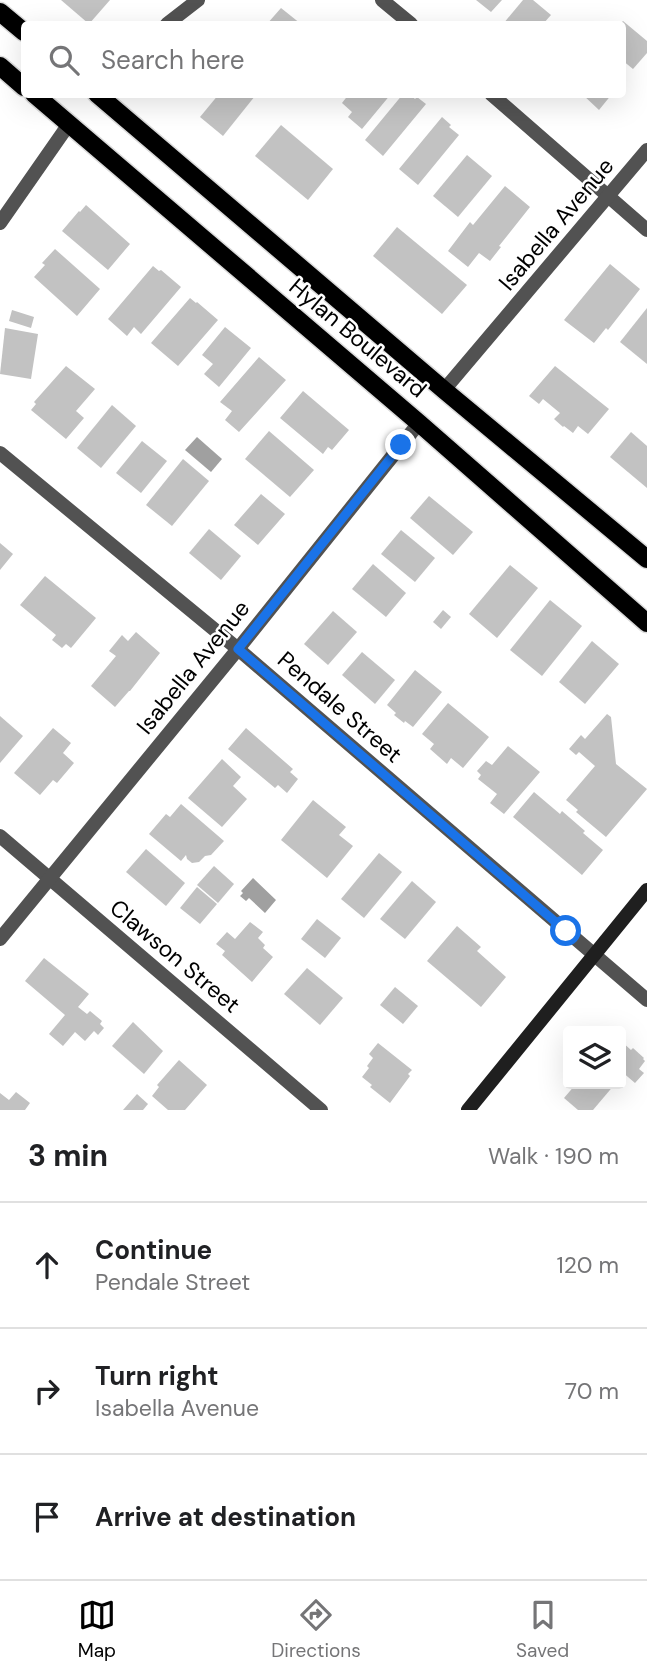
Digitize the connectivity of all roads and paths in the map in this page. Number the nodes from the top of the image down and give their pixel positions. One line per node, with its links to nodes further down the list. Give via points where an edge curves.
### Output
1 (198, 0): 4 (street)
2 (382, 0): 5 (street)
3 (0, 12): 6 (main road)
4 (171, 21)
5 (407, 21)
6 (21, 30)
7 (0, 66): 8 (main road)
8 (21, 84)
9 (39, 98): 12 (main road, Hylan Boulevard)
10 (102, 98): 17 (main road, Hylan Boulevard)
11 (496, 98): 14 (street)
12 (69, 124): 15 (street); 18 (main road, Hylan Boulevard)
13 (647, 150): 14 (street, Isabella Avenue)
14 (609, 197): 16 (street); 17 (street, Isabella Avenue)
15 (0, 223)
16 (647, 230)
17 (444, 390): 20 (main road, Hylan Boulevard)
18 (419, 423): 21 (main road, Hylan Boulevard); 22 (street, Isabella Avenue)
19 (0, 453): 22 (street, Pendale Street)
20 (647, 559)
21 (647, 623)
22 (238, 649): 24 (street, Isabella Avenue); 27 (street, Pendale Street)
23 (0, 836): 24 (street, Clawson Street)
24 (49, 878): 26 (street, Isabella Avenue); 29 (street, Clawson Street)
25 (647, 890): 27 (street)
26 (0, 939)
27 (595, 956): 28 (street, Pendale Street); 30 (street)
28 (647, 1000)
29 (321, 1110)
30 (468, 1110)

